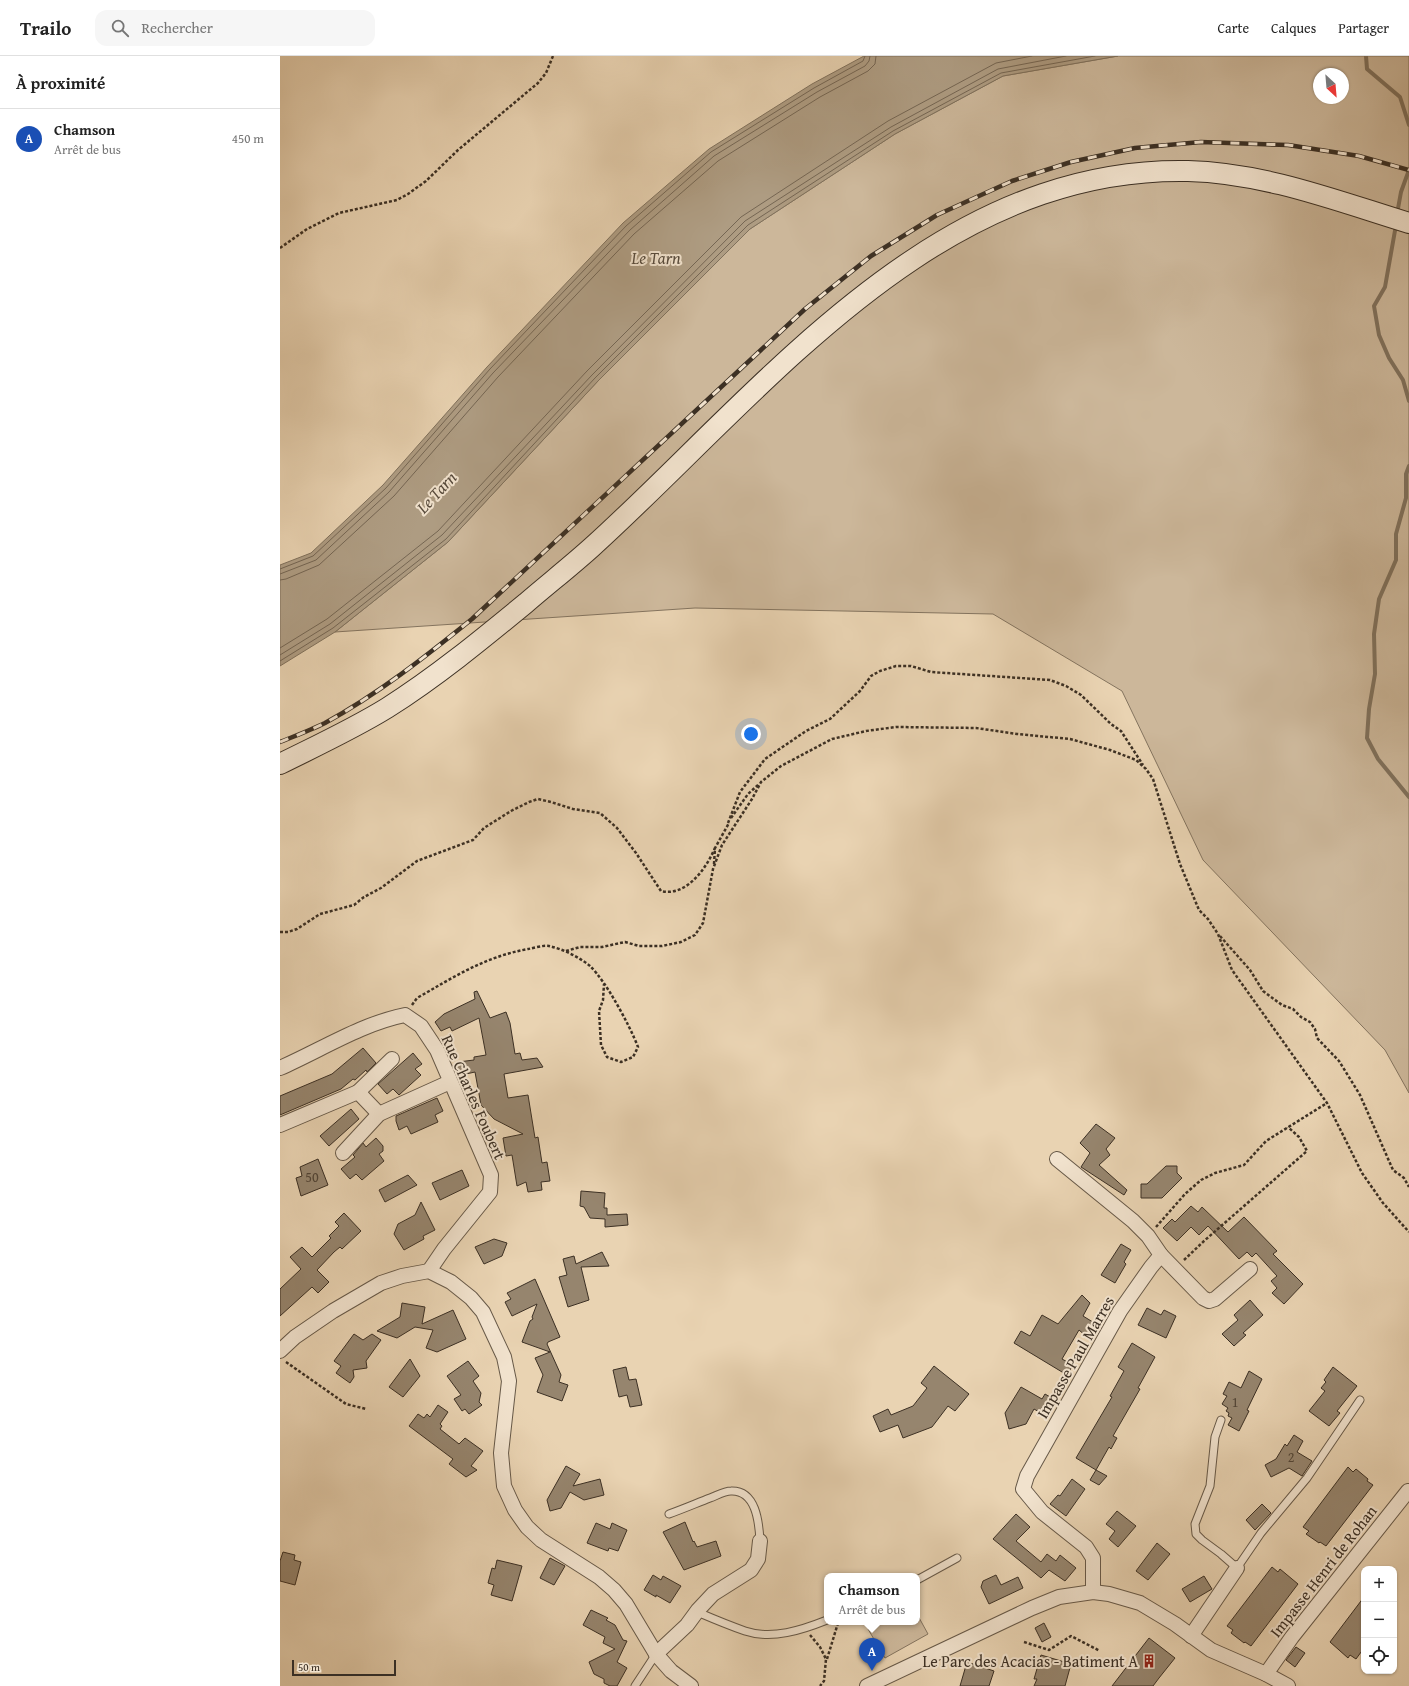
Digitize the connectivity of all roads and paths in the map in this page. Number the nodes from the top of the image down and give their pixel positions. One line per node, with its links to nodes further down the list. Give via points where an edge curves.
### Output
1 (553, 56): 3 (path, via 546,73 538,83 458,150 426,181 397,200 339,213 307,229)
2 (1409, 223): 4 (main road, via 1309,190 1251,178 1188,171 1140,173 1100,179 1050,192 961,230 914,257 809,340 592,547 448,666 386,708)
3 (280, 248)
4 (280, 764)
5 (1146, 769): 6 (path, via 1136,760 1070,739 976,728 896,727 832,739 781,766); 7 (path, via 1121,731 1081,695 1066,686 1050,680 931,672 911,666 896,666 880,670 830,719 806,731 764,759 740,792); 11 (path, via 1153,779 1180,864 1199,910)
6 (761, 782): 7 (path, via 748,794); 9 (path, via 722,845)
7 (728, 823): 8 (path)
8 (715, 848): 9 (path); 10 (path, via 709,862 693,880 679,891 661,891 617,828 600,813 538,799 511,811 484,828 473,840 417,860 354,905 320,914 297,929)
9 (713, 869): 12 (path, via 703,923 695,935 681,942 662,946 639,946 625,942)
10 (280, 932)
11 (1218, 934): 19 (path, via 1232,970); 25 (path, via 1250,970 1263,991 1310,1022 1317,1038 1339,1061 1360,1095 1393,1170 1404,1178)
12 (566, 951): 13 (path, via 590,966); 14 (path, via 547,946 485,960 417,998)
13 (604, 984): 13 (path, via 599,1011 601,1045 607,1057 621,1062 633,1057 638,1047)
14 (405, 1015): 16 (street, via 390,1018 361,1030); 17 (street, Rue Charles Foubert, via 421,1026 437,1050)
15 (392, 1059): 18 (street)
16 (280, 1068)
17 (450, 1082): 20 (street); 33 (street, Rue Charles Foubert, via 491,1176 490,1192)
18 (358, 1092): 20 (street); 21 (street)
19 (1327, 1103): 22 (path); 26 (path, via 1362,1173 1383,1203)
20 (379, 1114): 23 (street)
21 (280, 1126)
22 (1288, 1127): 29 (path, via 1266,1141 1244,1165 1200,1180); 31 (path, via 1299,1137 1307,1151)
23 (343, 1153)
24 (1057, 1159): 29 (street)
25 (1409, 1187)
26 (1404, 1225): 27 (path); 28 (path)
27 (1409, 1227)
28 (1409, 1232)
29 (1148, 1236): 30 (street)
30 (1161, 1255): 31 (street); 45 (street, Impasse Paul Marres, via 1120,1311 1027,1476 1023,1489 1042,1512 1086,1547 1093,1558)
31 (1174, 1270): 32 (street, via 1209,1301 1215,1299)
32 (1250, 1270)
33 (429, 1271): 34 (street, via 381,1283 333,1311 295,1337); 53 (street, via 451,1282 471,1298 483,1312 504,1357 509,1381 501,1453 503,1479 516,1510 527,1527 541,1540 599,1577 614,1590 626,1604)
34 (280, 1351)
35 (280, 1358): 37 (path, via 346,1404)
36 (1360, 1400): 43 (lane, via 1307,1478 1261,1533)
37 (366, 1409)
38 (1221, 1420): 43 (lane, via 1215,1437 1210,1486 1195,1524 1196,1534)
39 (1408, 1491): 55 (street, Impasse Henri de Rohan, via 1292,1637)
40 (670, 1514): 41 (lane, via 729,1491 740,1492 755,1508)
41 (760, 1541): 46 (street, via 758,1559 751,1570 713,1594)
42 (957, 1558): 44 (lane)
43 (1237, 1568): 50 (street)
44 (920, 1578)
45 (1093, 1592): 50 (street, via 1140,1603); 60 (street, via 1059,1597 1032,1608)
46 (698, 1610): 49 (lane, via 702,1614 747,1632 771,1634); 53 (street, via 687,1626)
47 (824, 1621): 49 (lane)
48 (837, 1625): 54 (path)
49 (804, 1629): 54 (path, via 820,1647)
50 (1191, 1636): 55 (street, via 1211,1650)
51 (1024, 1642): 52 (path, via 1049,1650 1071,1636)
52 (1100, 1651)
53 (656, 1654): 57 (lane); 58 (street, via 671,1671)
54 (826, 1659): 59 (path, via 824,1681)
55 (1266, 1674): 56 (street)
56 (1281, 1684)
57 (635, 1686)
58 (691, 1686)
59 (820, 1686)
60 (867, 1686)

